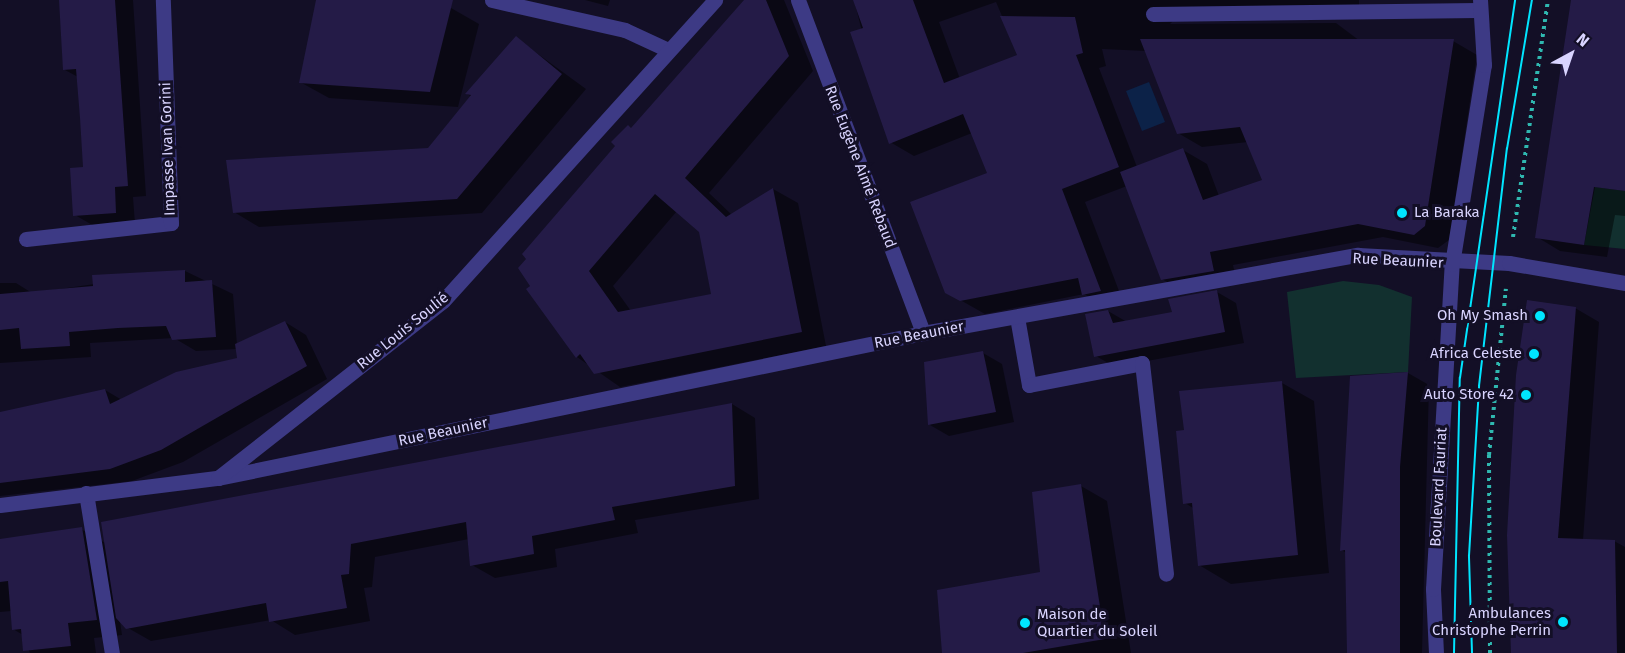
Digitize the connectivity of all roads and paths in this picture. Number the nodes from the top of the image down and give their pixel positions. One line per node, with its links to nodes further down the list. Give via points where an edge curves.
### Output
1 (163, 0): 9 (street, Impasse Ivan Gorini, via 171,223)
2 (492, 0): 8 (street, via 625,30)
3 (716, 0): 8 (street, Rue Louis Soulié)
4 (798, 0): 14 (street, Rue Eugène Aimé Rebaud)
5 (1548, 0): 10 (path)
6 (1479, 5): 7 (street); 11 (street, Boulevard Fauriat, via 1484,65)
7 (1153, 14)
8 (668, 50): 15 (street, Rue Louis Soulié, via 443,301)
9 (26, 239)
10 (1509, 263): 11 (street, Rue Beaunier); 12 (street, Rue Beaunier); 21 (path, via 1489,455)
11 (1452, 264): 13 (street, Rue Beaunier, via 1358,255); 20 (street, Boulevard Fauriat, via 1433,589)
12 (1625, 284)
13 (1017, 317): 14 (street, Rue Beaunier); 18 (street, via 1029,385 1142,363)
14 (923, 333): 15 (street, Rue Beaunier)
15 (218, 478): 16 (street)
16 (86, 494): 17 (street); 19 (street)
17 (0, 505)
18 (1166, 574)
19 (112, 653)
20 (1436, 653)
21 (1490, 653)

